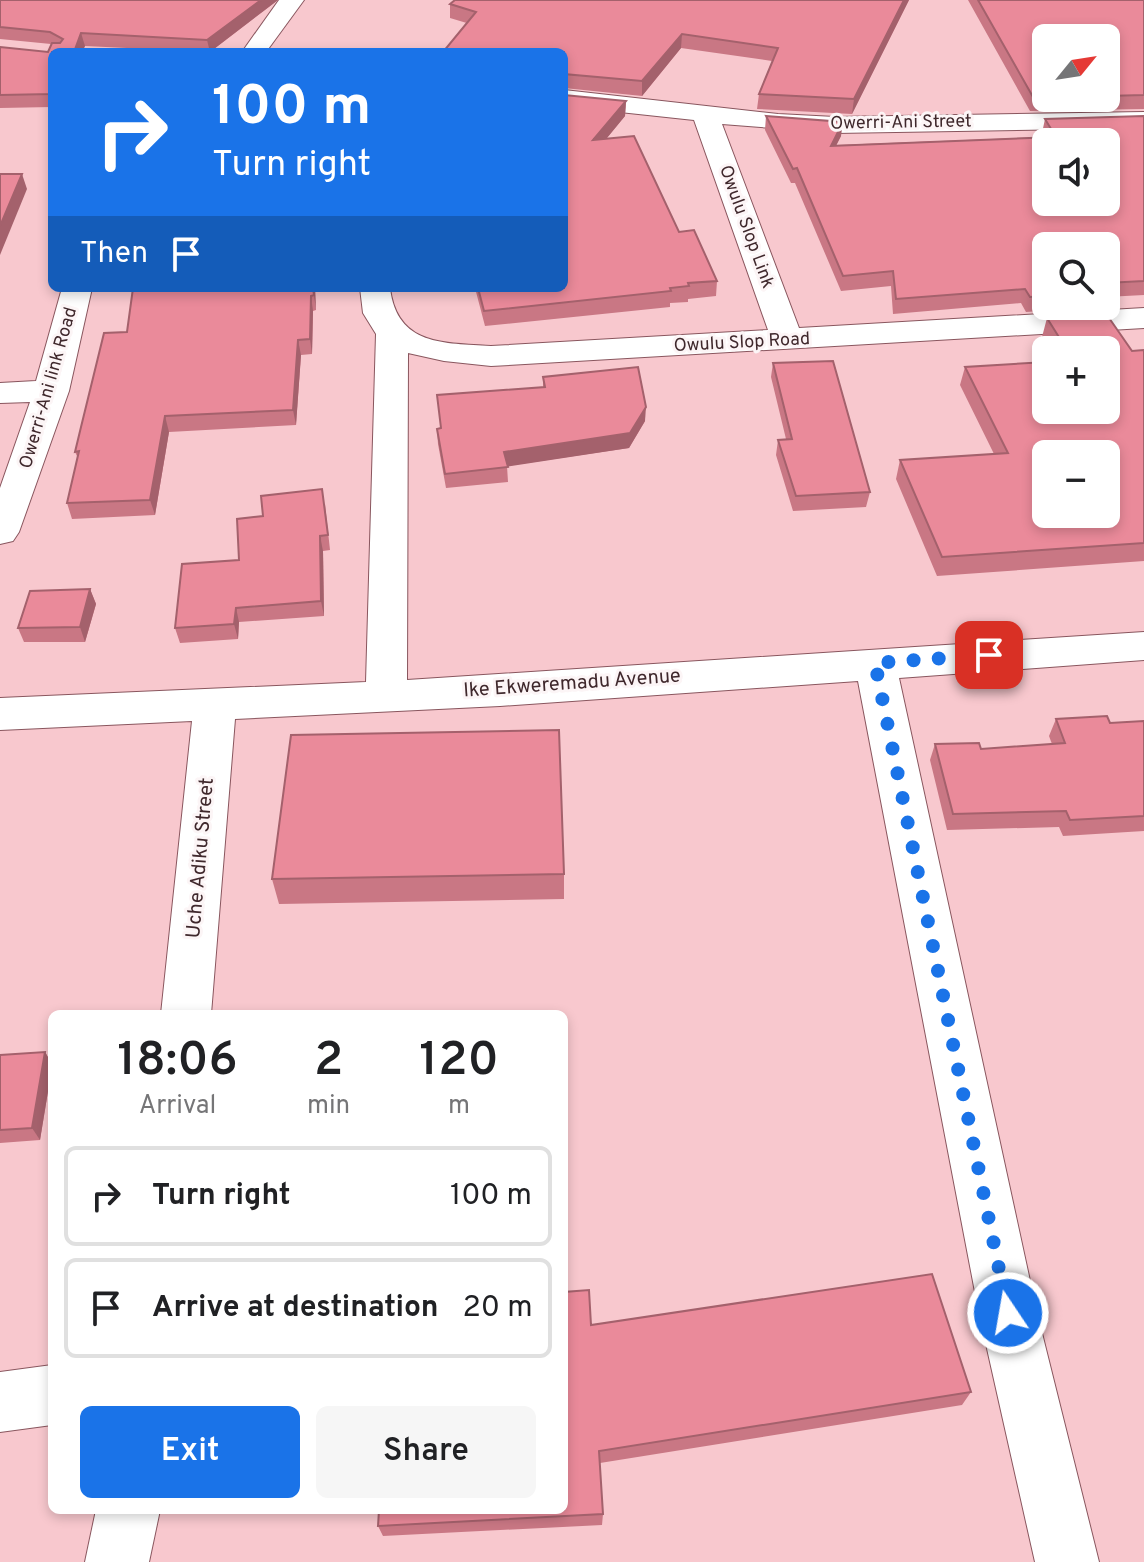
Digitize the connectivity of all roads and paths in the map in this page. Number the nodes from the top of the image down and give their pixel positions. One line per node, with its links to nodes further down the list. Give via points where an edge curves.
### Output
1 (292, 0): 2 (street)
2 (257, 48)
3 (568, 98): 4 (street, Owerri-Ani Street)
4 (705, 114): 5 (street, Owerri-Ani Street, via 835,125); 10 (street, Owulu Slop Link)
5 (1144, 120)
6 (76, 292): 11 (street, Owerri-Ani link Road)
7 (376, 292): 9 (street, via 379,314)
8 (1144, 318): 10 (street, Owulu Slop Road)
9 (392, 333): 10 (street, Owulu Slop Road, via 419,346 491,356); 16 (street)
10 (788, 341)
11 (52, 391): 12 (street); 13 (street, Owerri-Ani link Road)
12 (0, 393)
13 (0, 532)
14 (1144, 646): 15 (street, Ike Ekweremadu Avenue)
15 (875, 663): 16 (street, Ike Ekweremadu Avenue); 24 (street, via 1008,1313)
16 (386, 695): 17 (street, Ike Ekweremadu Avenue)
17 (215, 702): 18 (street, Ike Ekweremadu Avenue); 19 (street, Uche Adiku Street)
18 (0, 714)
19 (186, 1010)
20 (48, 1396): 21 (street)
21 (0, 1402)
22 (127, 1514): 23 (street)
23 (117, 1562)
24 (1067, 1562)

